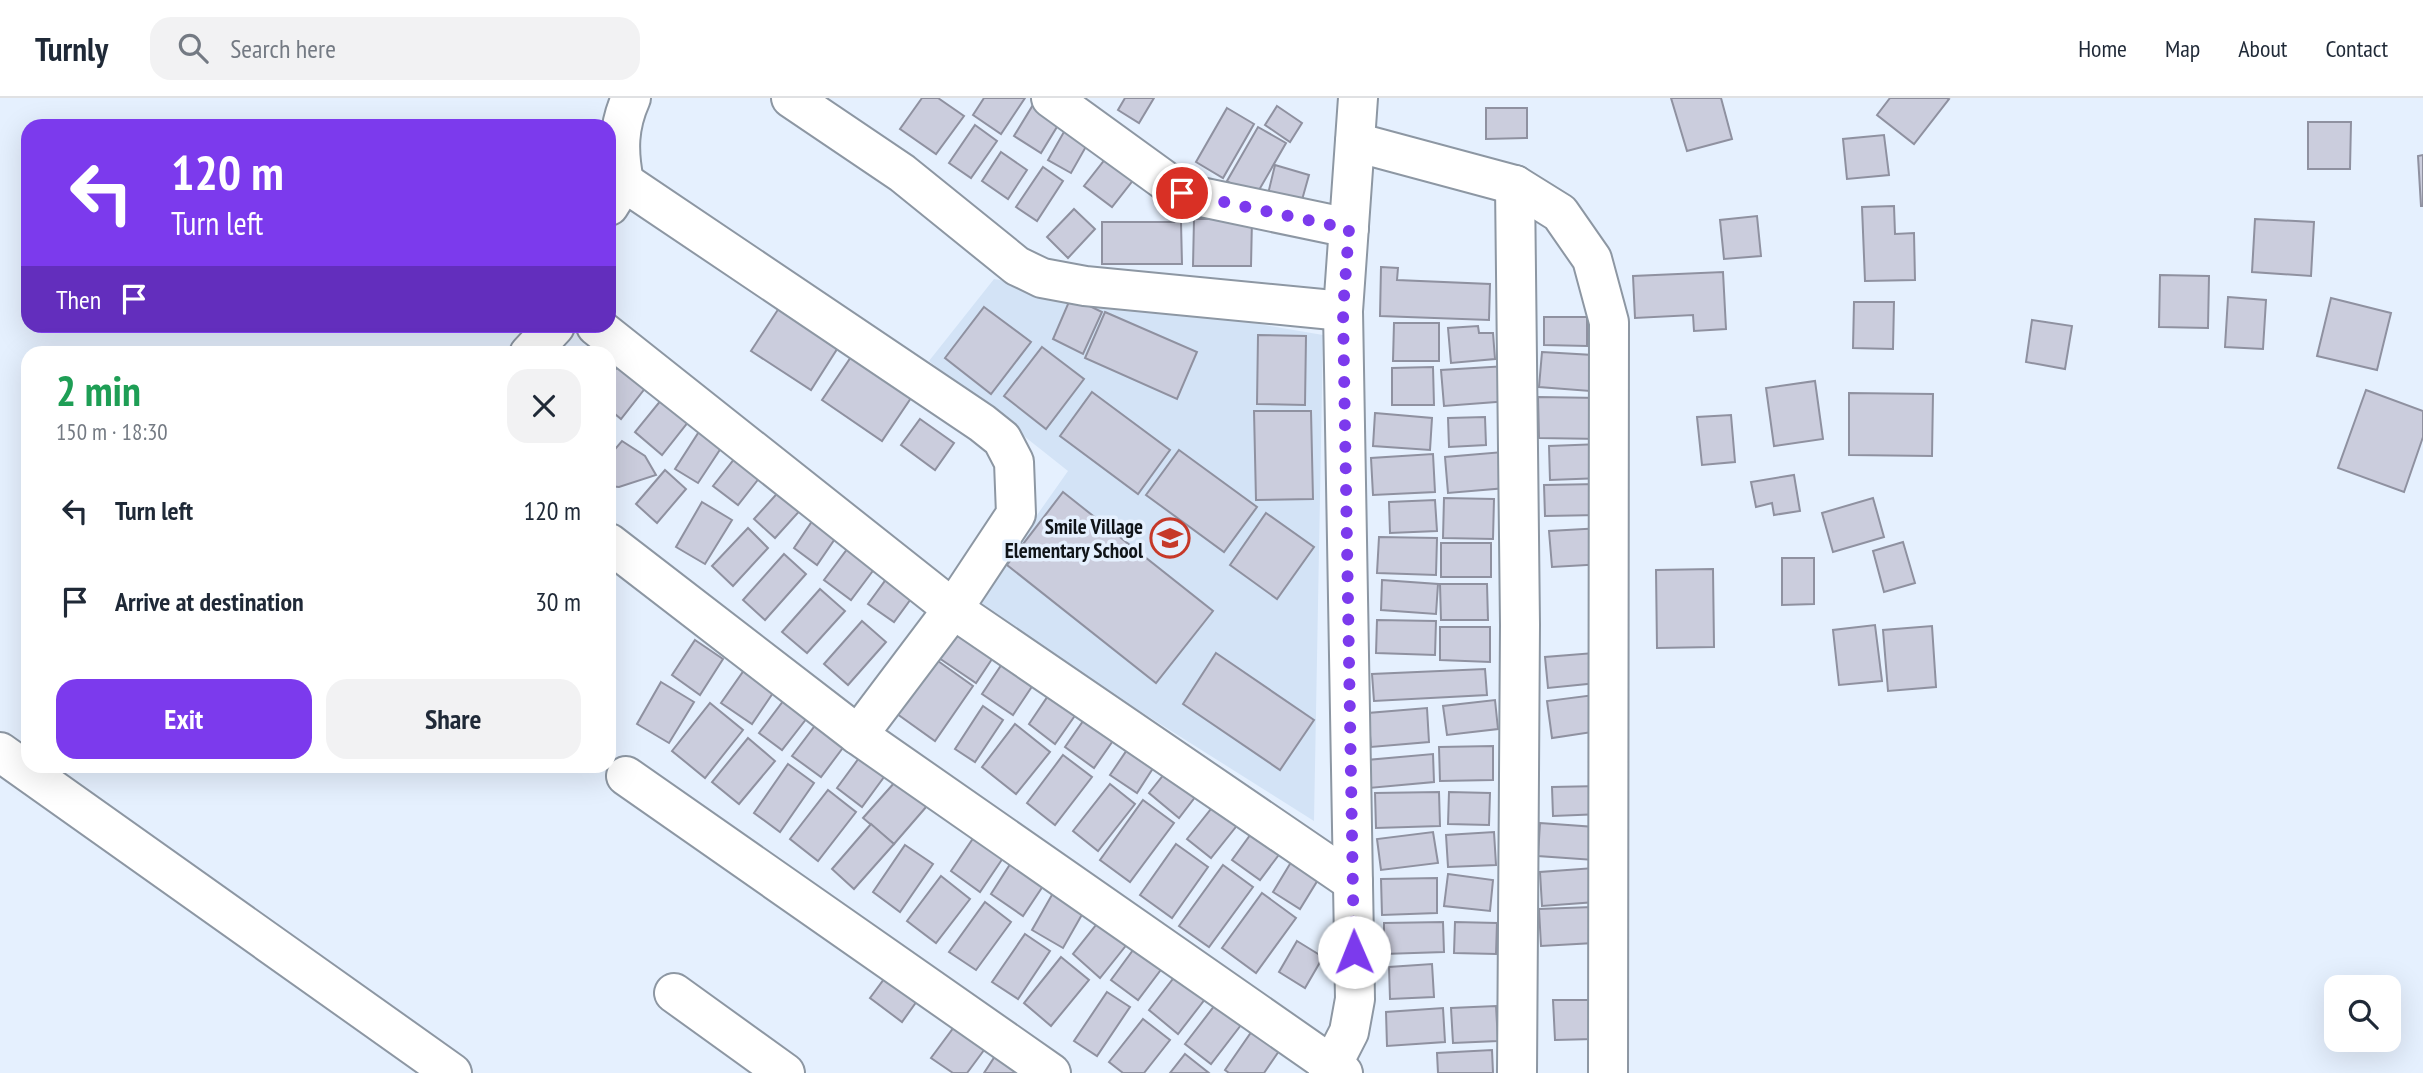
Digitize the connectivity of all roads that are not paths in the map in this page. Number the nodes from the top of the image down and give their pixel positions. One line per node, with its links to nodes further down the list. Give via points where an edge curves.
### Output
1 (631, 98): 7 (street, via 623,116)
2 (791, 98): 9 (street, via 902,173 1017,266 1042,278)
3 (1051, 98): 8 (street, via 1182,193)
4 (1358, 98): 5 (street)
5 (1355, 142): 6 (street); 8 (street)
6 (1516, 185): 26 (street, via 1520,625); 27 (street, via 1560,213 1592,260 1609,322)
7 (617, 194): 14 (street, via 1002,439 1014,462 1016,514)
8 (1349, 229): 9 (street)
9 (1343, 311): 20 (street)
10 (548, 333): 12 (street)
11 (605, 333): 14 (street)
12 (536, 346)
13 (616, 548): 15 (street)
14 (953, 609): 15 (street); 20 (street)
15 (858, 735): 22 (street)
16 (0, 752): 17 (street)
17 (21, 767)
18 (30, 773): 23 (street)
19 (626, 776): 25 (street)
20 (1353, 883): 22 (street, via 1355,999)
21 (674, 993): 24 (street)
22 (1335, 1071)
23 (452, 1073)
24 (785, 1073)
25 (1051, 1073)
26 (1517, 1073)
27 (1608, 1073)

